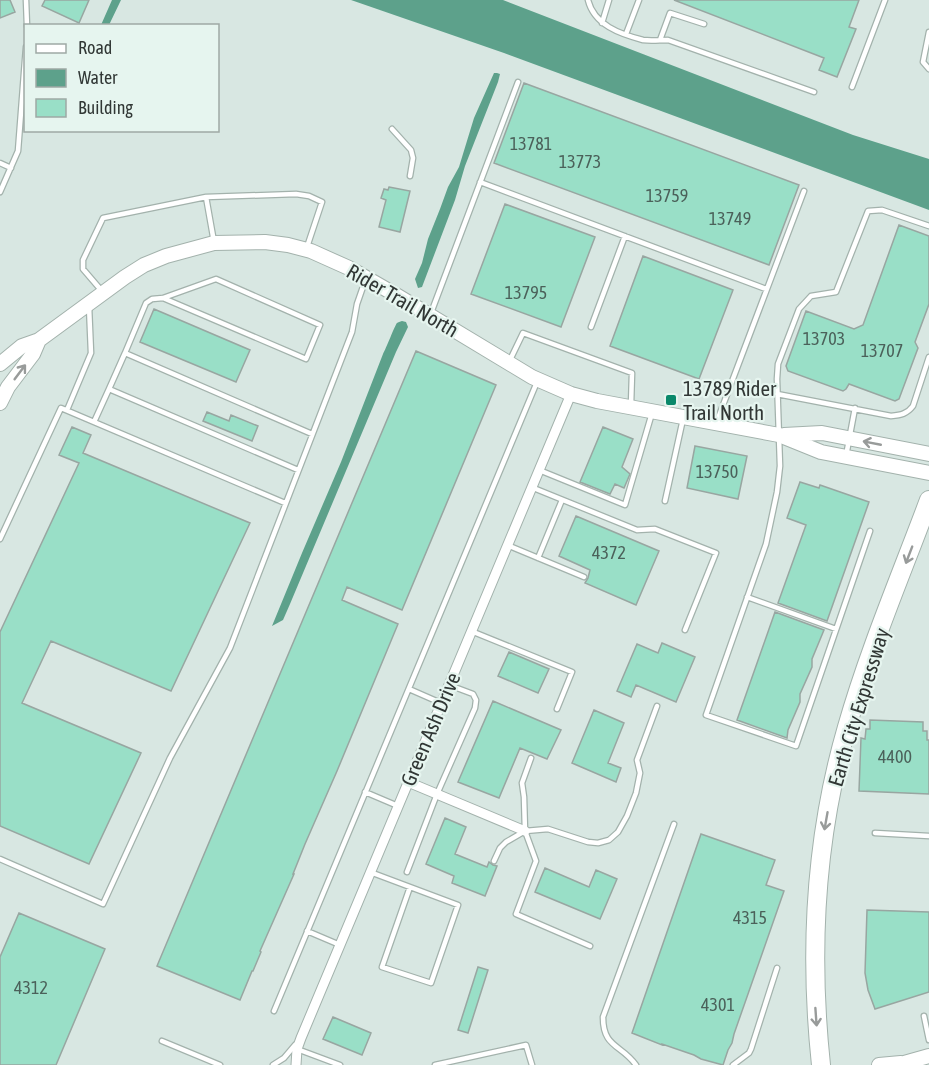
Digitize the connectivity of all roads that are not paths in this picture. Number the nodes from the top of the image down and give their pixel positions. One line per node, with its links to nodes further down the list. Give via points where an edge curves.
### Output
1 (26, 0): 7 (lane)
2 (588, 0): 6 (lane)
3 (609, 0): 6 (lane)
4 (639, 0): 10 (lane)
5 (885, 0): 15 (lane)
6 (602, 23): 10 (lane)
7 (27, 24)
8 (704, 24): 11 (lane, via 670,13)
9 (929, 32): 12 (lane, via 923,62)
10 (626, 34): 11 (lane)
11 (660, 40): 16 (lane)
12 (929, 69)
13 (24, 73): 19 (lane, via 18,151)
14 (518, 82): 21 (lane)
15 (852, 87)
16 (813, 92)
17 (392, 129): 20 (lane, via 411,150)
18 (0, 163): 19 (lane)
19 (11, 168): 23 (lane)
20 (410, 176)
21 (480, 182): 26 (lane); 34 (lane)
22 (804, 191): 30 (lane)
23 (0, 192)
24 (206, 197): 27 (lane); 28 (lane, via 296,194 322,202); 31 (lane, via 103,218 82,269)
25 (929, 226): 44 (lane, via 882,210 868,211 836,292 811,296 799,309 778,364)
26 (625, 236): 30 (lane); 35 (lane)
27 (214, 243): 28 (street, Rider Trail North, via 265,242); 31 (street, Rider Trail North, via 144,265)
28 (306, 250): 29 (street, Rider Trail North)
29 (366, 278): 34 (street, Rider Trail North); 53 (lane, via 352,332)
30 (766, 289): 52 (lane)
31 (103, 292): 33 (street, Rider Trail North)
32 (163, 298): 32 (lane, via 306,359 320,325 216,279); 37 (lane, via 146,303)
33 (89, 303): 36 (street, Rider Trail North); 48 (lane, via 91,353)
34 (430, 315): 39 (street, Rider Trail North)
35 (591, 327)
36 (39, 340): 40 (street, Rider Trail North, via 22,346); 45 (street, Rider Trail North, one-way to 36)
37 (125, 353): 42 (lane); 53 (lane)
38 (929, 357): 47 (lane, via 908,412 891,416)
39 (509, 363): 41 (street, Rider Trail North); 46 (lane, via 523,333 632,373)
40 (0, 364)
41 (538, 379): 43 (street, Rider Trail North); 76 (lane)
42 (109, 389): 51 (lane); 58 (lane)
43 (571, 394): 46 (street, Rider Trail North); 59 (street, Green Ash Drive)
44 (777, 394): 47 (lane); 54 (lane)
45 (0, 403)
46 (631, 407): 49 (street, Rider Trail North)
47 (855, 408): 55 (lane)
48 (67, 410): 51 (lane); 67 (lane, via 61,408)
49 (652, 411): 50 (street, Rider Trail North); 59 (lane, via 625,505)
50 (684, 417): 52 (street, Rider Trail North); 64 (lane)
51 (94, 422): 65 (lane)
52 (716, 423): 54 (street, Rider Trail North)
53 (312, 434): 58 (lane)
54 (779, 435): 55 (street, Rider Trail North, via 822,433); 57 (street, Rider Trail North); 71 (lane, via 780,466 774,509)
55 (849, 439): 56 (street, Rider Trail North, one-way to 55); 57 (lane)
56 (929, 454)
57 (845, 458): 60 (street, Rider Trail North)
58 (298, 470): 65 (lane)
59 (539, 470): 61 (street, Green Ash Drive)
60 (929, 473)
61 (531, 487): 62 (lane); 68 (street, Green Ash Drive)
62 (562, 500): 69 (lane); 73 (lane, via 637,530 655,529 716,553)
63 (929, 500): 114 (highway, Earth City Expressway, one-way to 114, via 857,694 830,796 819,866 815,937)
64 (665, 501)
65 (285, 503): 89 (lane, via 230,648 170,758 103,904)
66 (870, 531): 72 (lane)
67 (0, 539)
68 (507, 545): 69 (lane); 74 (street, Green Ash Drive)
69 (538, 558): 70 (lane)
70 (584, 577)
71 (747, 597): 72 (lane); 72 (lane, via 706,715 796,746)
72 (836, 628)
73 (685, 630)
74 (471, 631): 75 (street, Green Ash Drive); 79 (lane, via 572,672)
75 (449, 685): 77 (street, Green Ash Drive); 83 (lane, via 473,694 476,700)
76 (409, 689): 77 (lane); 82 (lane)
77 (441, 703): 81 (street, Green Ash Drive)
78 (657, 706): 86 (lane, via 637,760 640,773 636,793 618,832 598,843 548,829)
79 (557, 709)
80 (531, 758): 86 (lane, via 522,783)
81 (408, 782): 83 (street); 84 (street, Green Ash Drive)
82 (365, 792): 84 (lane); 94 (lane)
83 (437, 794): 86 (street); 92 (lane)
84 (398, 806): 91 (street, Green Ash Drive)
85 (674, 824): 112 (lane, via 603,1017 608,1039)
86 (525, 831): 90 (lane, via 506,842); 96 (lane, via 536,861 516,914)
87 (875, 833): 88 (lane)
88 (929, 836)
89 (0, 859)
90 (494, 861)
91 (370, 872): 93 (lane); 95 (street, Green Ash Drive)
92 (407, 872)
93 (410, 887): 93 (lane, via 458,904 431,983 382,967)
94 (307, 931): 95 (lane); 98 (lane)
95 (340, 945): 100 (street, Green Ash Drive)
96 (590, 946)
97 (777, 968): 113 (lane, via 751,1049)
98 (274, 1011)
99 (924, 1016): 101 (lane)
100 (301, 1038): 103 (street, Green Ash Drive); 107 (lane)
101 (929, 1040)
102 (162, 1041): 106 (lane)
103 (297, 1049): 108 (street, Green Ash Drive); 109 (lane)
104 (929, 1056): 105 (street)
105 (899, 1064): 115 (street)
106 (220, 1065)
107 (273, 1065)
108 (296, 1065)
109 (340, 1065)
110 (435, 1065): 111 (lane, via 526,1045)
111 (532, 1065)
112 (636, 1065)
113 (733, 1065)
114 (821, 1065)
115 (879, 1065)

